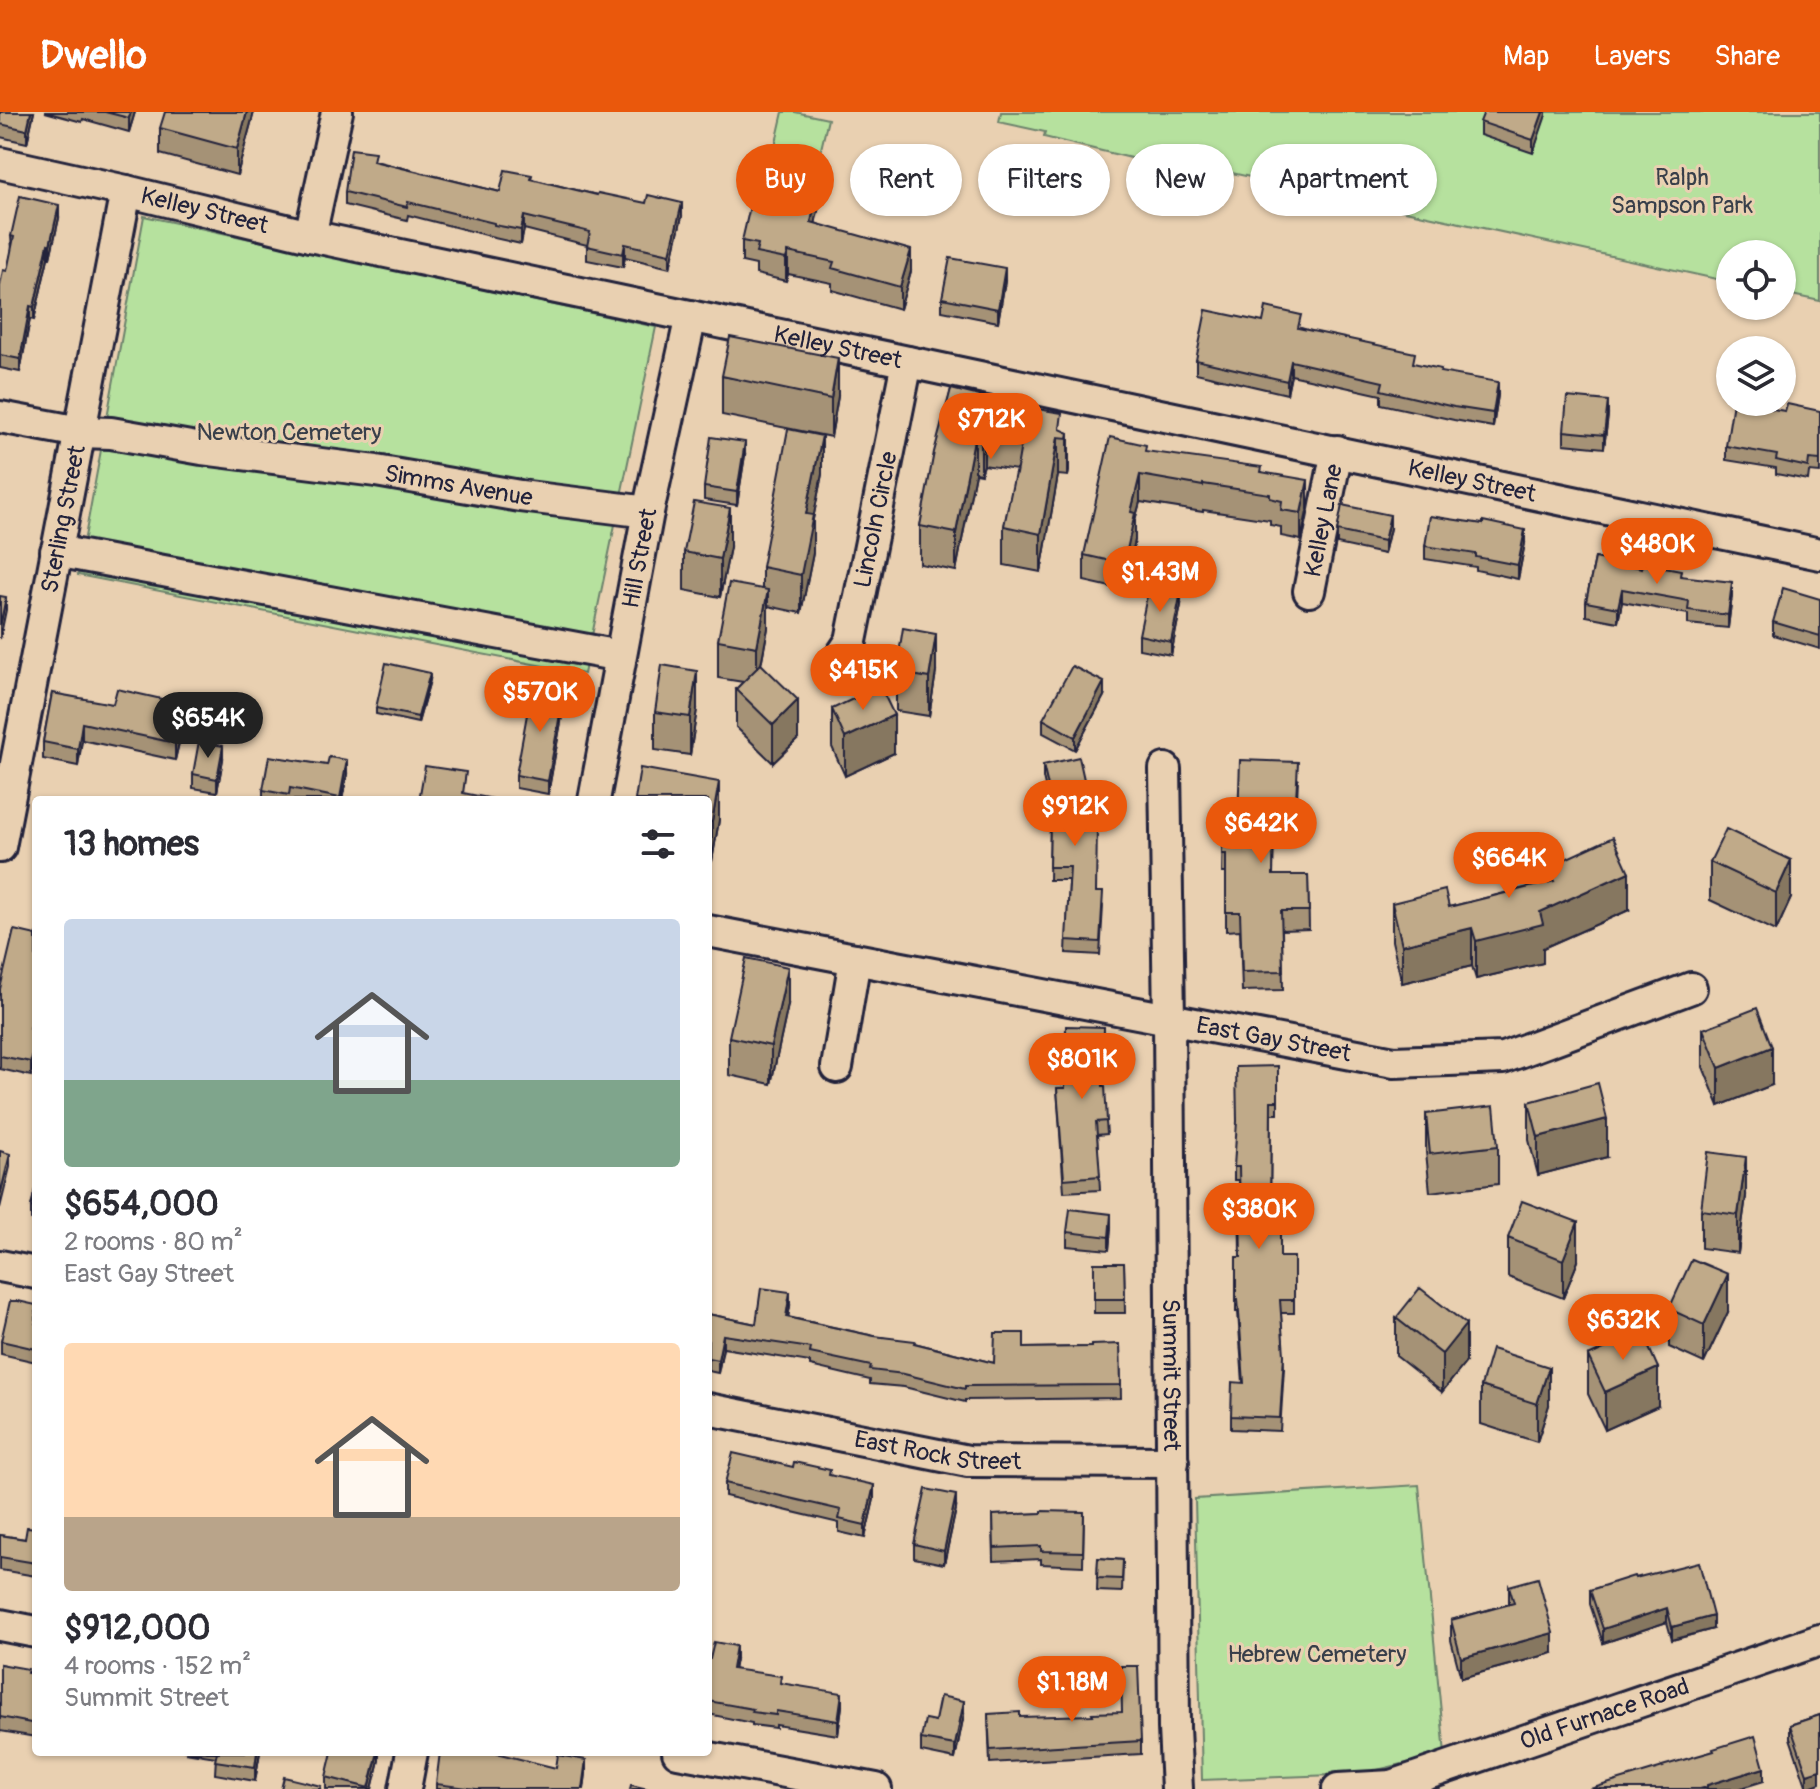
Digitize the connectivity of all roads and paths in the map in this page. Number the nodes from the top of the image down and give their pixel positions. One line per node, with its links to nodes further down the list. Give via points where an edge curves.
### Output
1 (337, 112): 4 (street)
2 (0, 163): 3 (street, Kelley Street)
3 (126, 191): 4 (street, Kelley Street); 8 (street, Sterling Street)
4 (310, 236): 5 (street, Kelley Street)
5 (691, 316): 6 (street, Kelley Street); 10 (street, Hill Street)
6 (907, 362): 9 (street, Kelley Street); 15 (street, Lincoln Circle, via 851,641)
7 (0, 417): 8 (street, Simms Avenue)
8 (80, 432): 10 (street, Simms Avenue); 11 (street, Sterling Street)
9 (1337, 451): 12 (street, Kelley Street); 13 (street, Kelley Lane)
10 (648, 512): 14 (street, Hill Street)
11 (56, 551): 14 (street); 18 (street, Sterling Street)
12 (1820, 554)
13 (1309, 591)
14 (620, 656): 17 (street, Hill Street)
15 (830, 673)
16 (1165, 769): 23 (street, Summit Street)
17 (595, 796)
18 (15, 799): 19 (street, Sterling Street)
19 (0, 847)
20 (712, 932): 21 (street, East Gay Street)
21 (855, 959): 23 (street, East Gay Street); 24 (street)
22 (1691, 988): 23 (street, East Gay Street, via 1503,1058 1394,1062)
23 (1169, 1019): 28 (street, Summit Street)
24 (837, 1067)
25 (0, 1266): 26 (street)
26 (32, 1272)
27 (712, 1410): 28 (street, East Rock Street, via 968,1461)
28 (1173, 1462): 37 (street, Summit Street)
29 (0, 1625): 30 (street)
30 (32, 1631)
31 (1820, 1640): 34 (street, Old Furnace Road)
32 (411, 1756): 35 (street)
33 (699, 1756): 36 (street)
34 (1391, 1787): 38 (street, Old Furnace Road)
35 (405, 1789)
36 (876, 1789)
37 (1177, 1789)
38 (1338, 1789)

